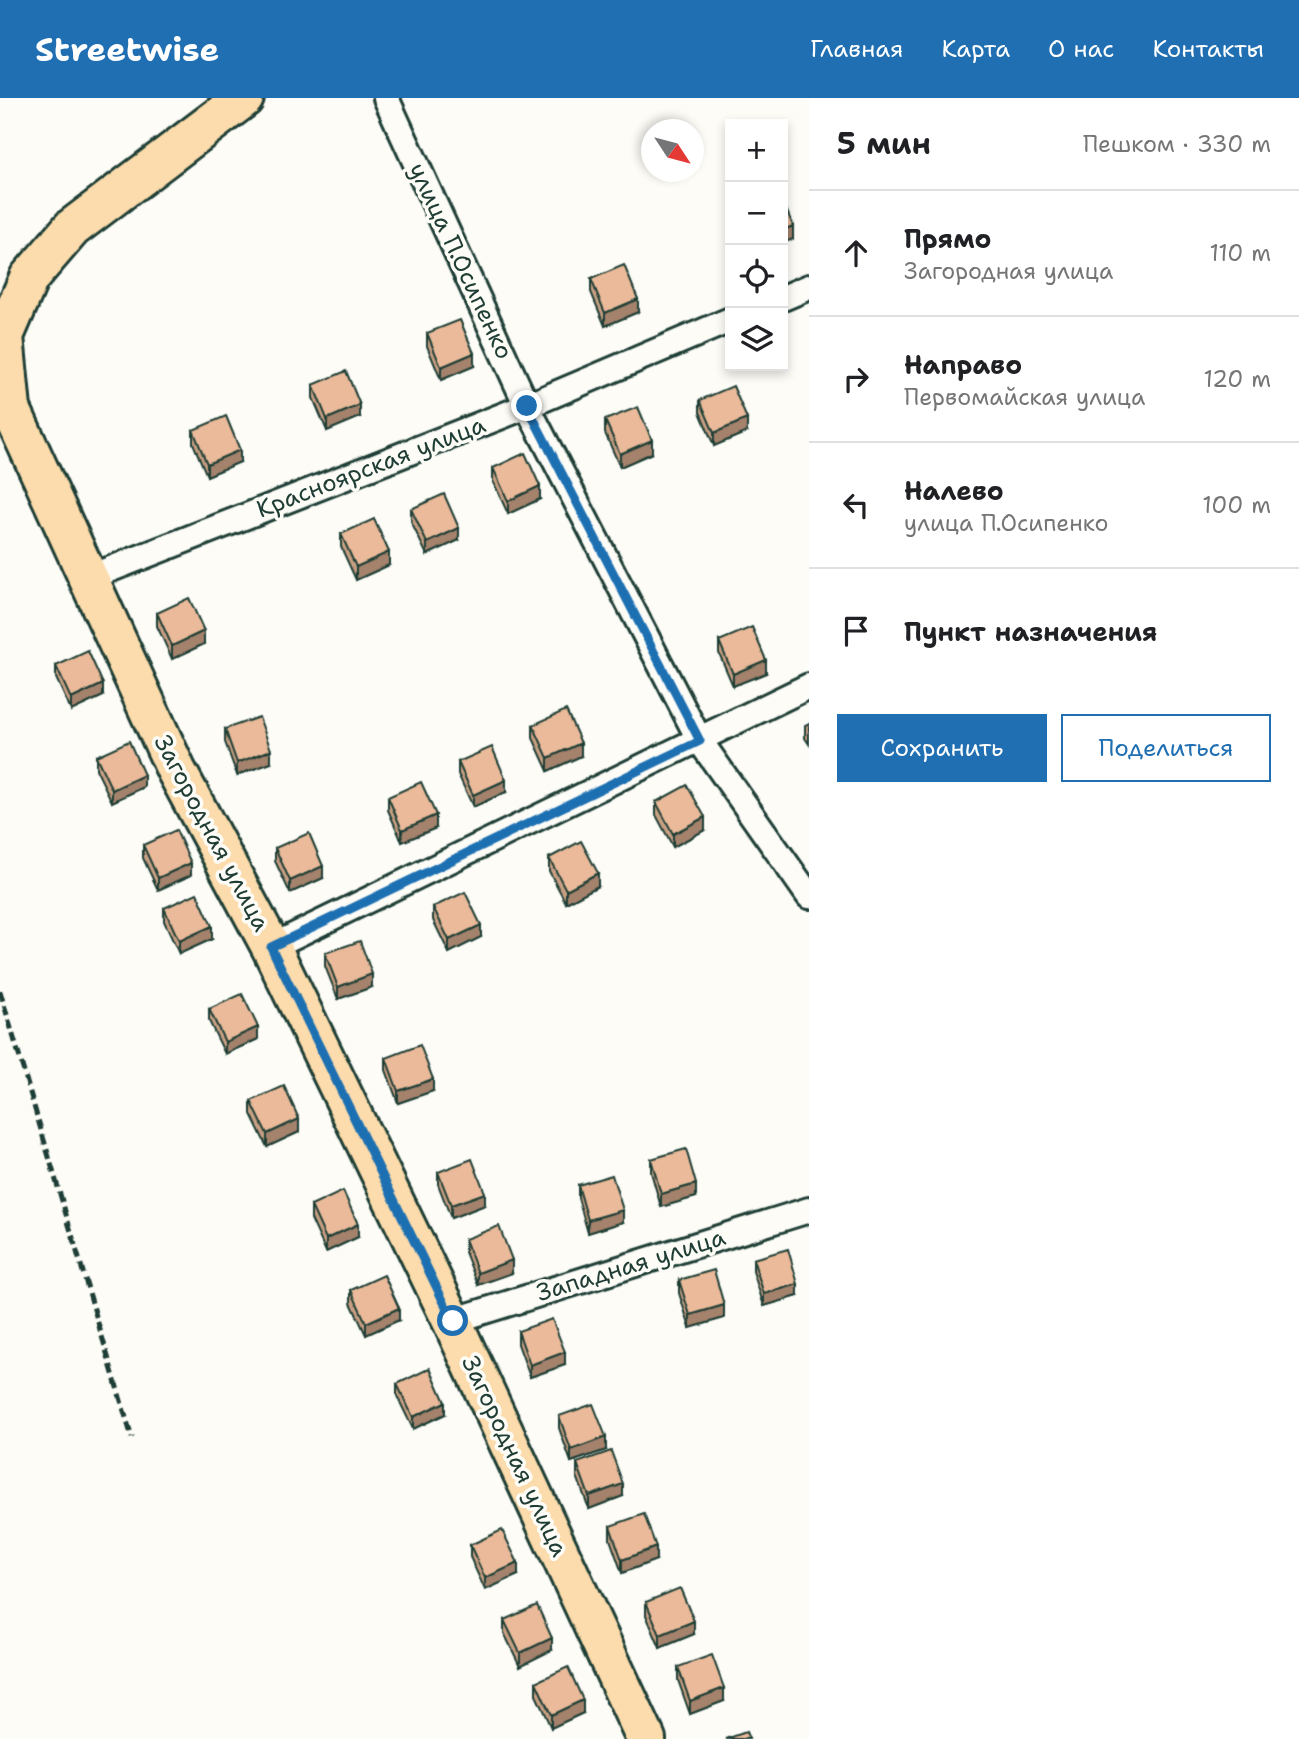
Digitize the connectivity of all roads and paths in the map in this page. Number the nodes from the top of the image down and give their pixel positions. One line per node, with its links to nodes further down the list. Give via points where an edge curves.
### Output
1 (244, 98): 7 (main road, Загородная улица, via 72,228 29,278 4,336 11,409)
2 (386, 98): 6 (street, улица П.Осипенко)
3 (809, 287): 4 (street)
4 (788, 296)
5 (725, 322): 6 (street, Красноярская улица)
6 (527, 406): 7 (street, Красноярская улица); 9 (street, улица П.Осипенко)
7 (88, 578): 11 (main road, Загородная улица, via 176,770)
8 (809, 686): 9 (street)
9 (700, 741): 10 (street, улица П.Осипенко); 11 (street)
10 (809, 896)
11 (271, 947): 13 (main road, Загородная улица)
12 (809, 1210): 13 (street, Западная улица)
13 (453, 1321): 14 (main road, Загородная улица)
14 (646, 1739)

